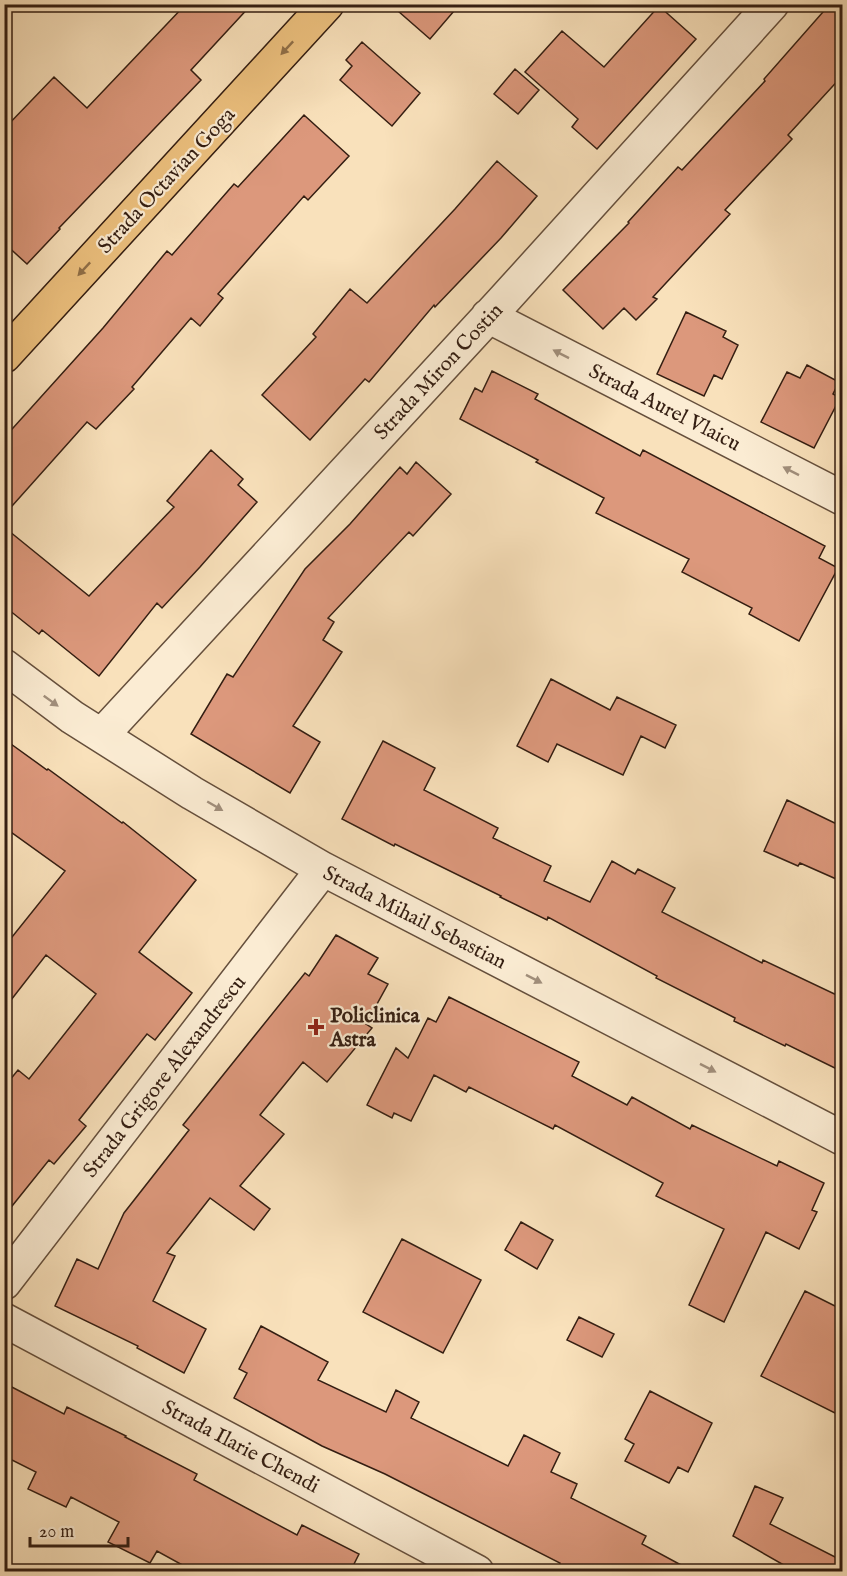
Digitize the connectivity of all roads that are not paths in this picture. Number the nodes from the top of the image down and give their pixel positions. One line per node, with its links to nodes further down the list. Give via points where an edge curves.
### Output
1 (327, 4): 4 (main road, Strada Octavian Goga, one-way to 4)
2 (772, 4): 3 (street, Strada Miron Costin)
3 (488, 316): 5 (street, Strada Aurel Vlaicu, one-way to 3); 7 (street, Strada Miron Costin)
4 (4, 356)
5 (843, 498)
6 (4, 666): 7 (street, Strada Mihail Sebastian, one-way to 7)
7 (102, 735): 8 (street, Strada Mihail Sebastian, one-way to 8)
8 (322, 869): 9 (street, Strada Mihail Sebastian, one-way to 9); 10 (street, Strada Grigore Alexandrescu)
9 (843, 1138)
10 (4, 1283)
11 (4, 1320): 12 (street, Strada Ilarie Chendi)
12 (477, 1572)

